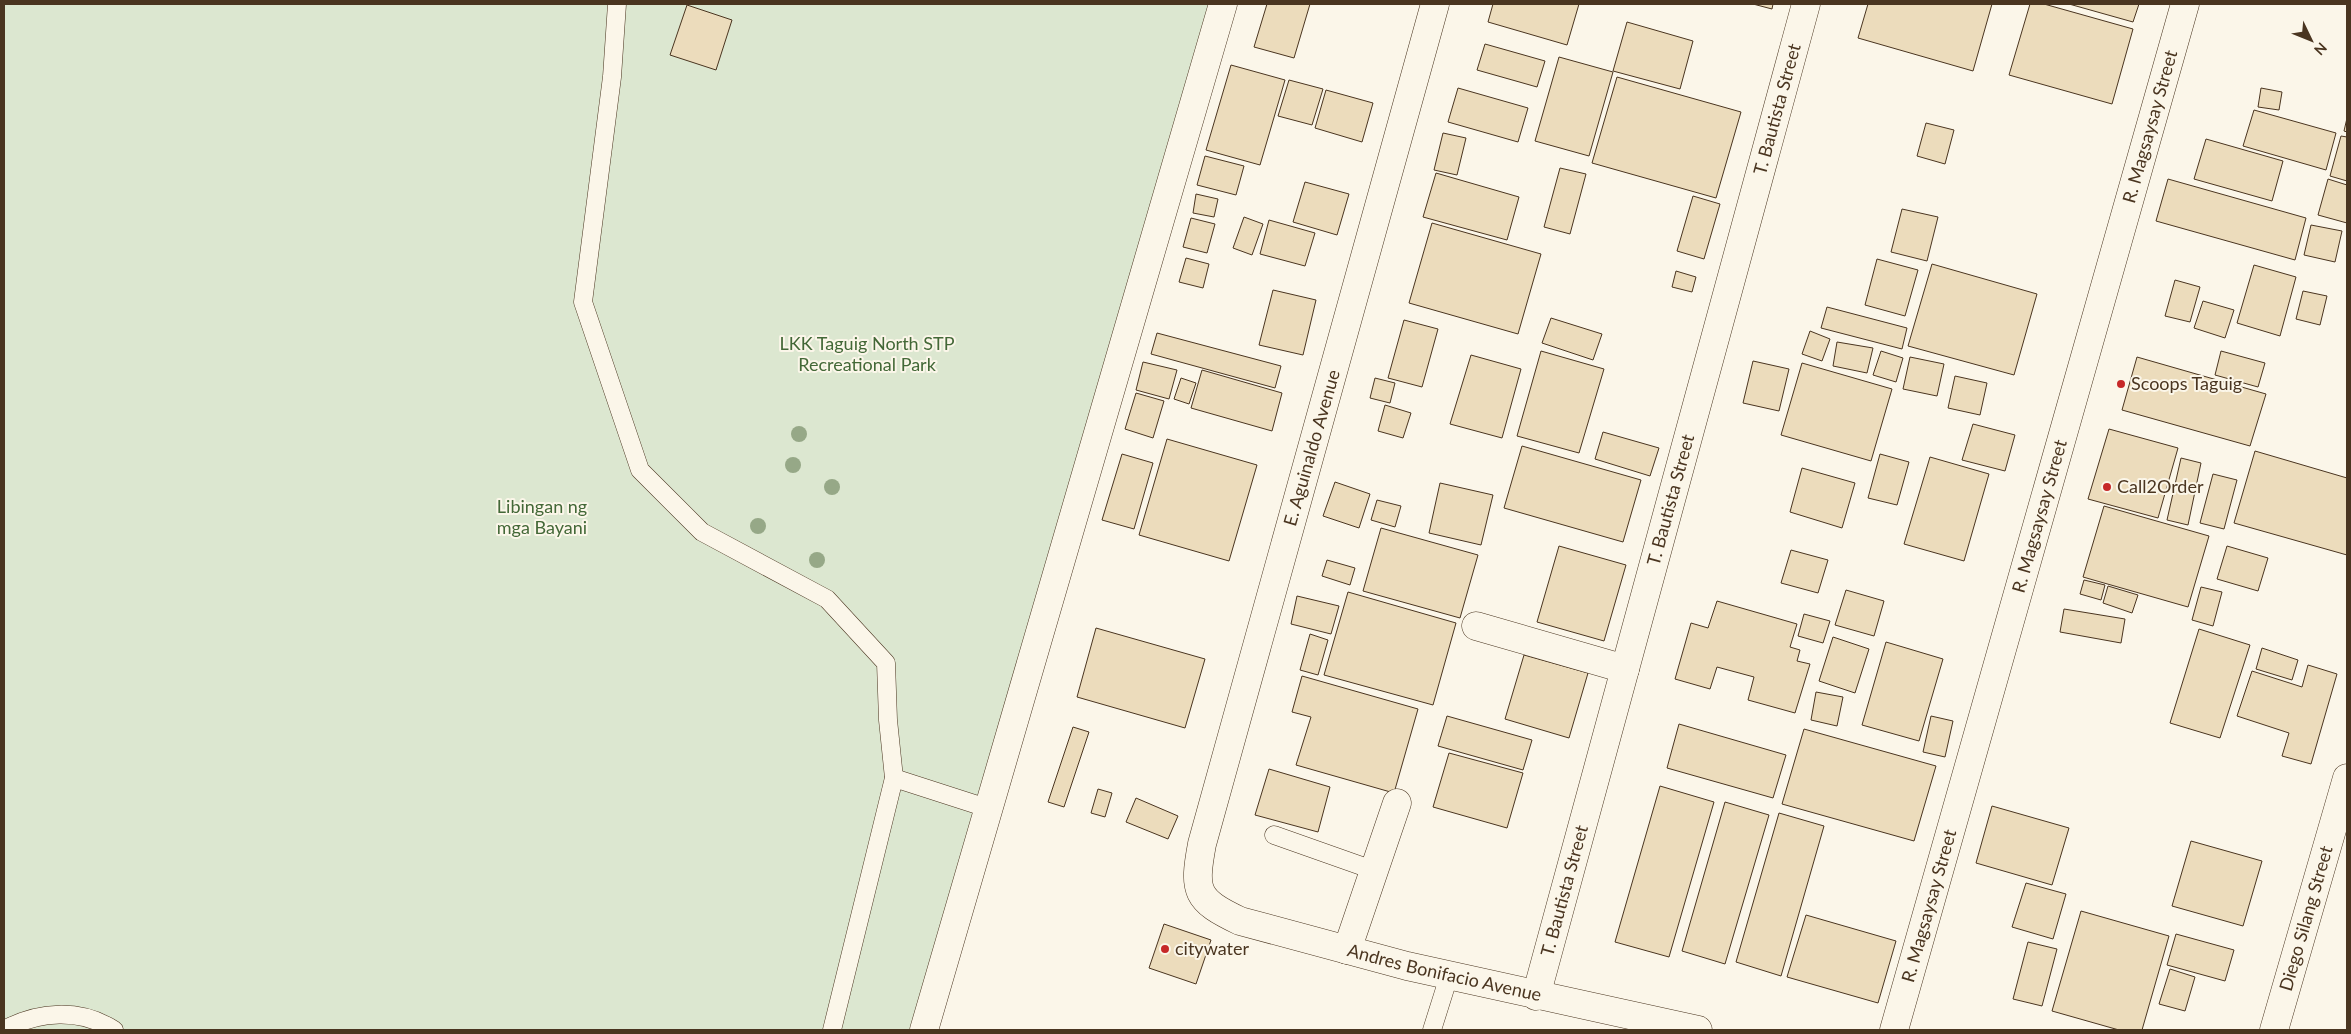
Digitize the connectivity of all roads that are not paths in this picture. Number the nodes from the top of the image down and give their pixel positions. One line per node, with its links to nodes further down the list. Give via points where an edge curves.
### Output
1 (617, 4): 8 (lane, via 612,77 583,302 640,470 702,532 827,599 886,663)
2 (1223, 4): 11 (street)
3 (1435, 4): 14 (street, E. Aguinaldo Avenue, via 1202,844 1197,871)
4 (1806, 4): 7 (street, T. Bautista Street)
5 (2185, 4): 24 (street, R. Magsaysay Street)
6 (1476, 626): 7 (street)
7 (1625, 669): 17 (street, T. Bautista Street)
8 (894, 778): 11 (lane); 20 (lane)
9 (2347, 778): 25 (street, Diego Silang Street)
10 (1397, 803): 13 (street)
11 (988, 808): 21 (street)
12 (1274, 835): 13 (lane)
13 (1373, 870): 15 (street)
14 (1200, 894): 15 (street, Andres Bonifacio Avenue, via 1216,910 1240,921)
15 (1347, 950): 16 (street, Andres Bonifacio Avenue)
16 (1449, 976): 17 (street, Andres Bonifacio Avenue); 22 (lane)
17 (1536, 996): 23 (street, Andres Bonifacio Avenue)
18 (4, 1030): 19 (lane, via 18,1022 62,1014 85,1017)
19 (114, 1030)
20 (832, 1030)
21 (924, 1030)
22 (1432, 1030)
23 (1698, 1030)
24 (1894, 1030)
25 (2274, 1030)

